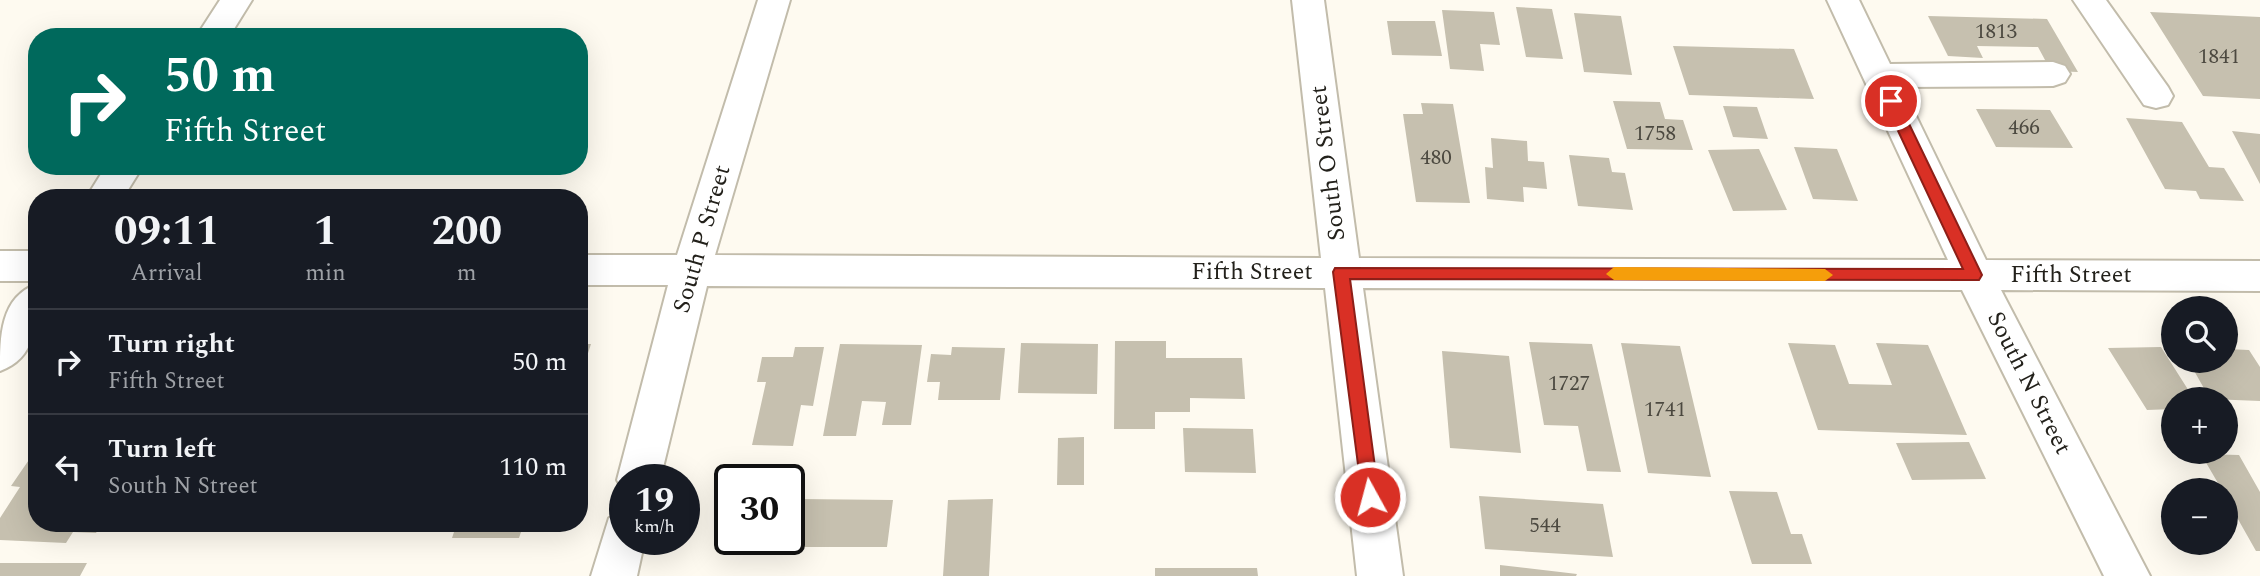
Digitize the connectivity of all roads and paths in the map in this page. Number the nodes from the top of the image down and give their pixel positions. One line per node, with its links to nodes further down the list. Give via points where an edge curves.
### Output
1 (236, 0): 6 (street)
2 (774, 0): 13 (street, South P Street)
3 (1308, 0): 14 (street, South O Street)
4 (1843, 0): 8 (street, South N Street)
5 (2089, 0): 9 (street)
6 (218, 28)
7 (2053, 74): 8 (street)
8 (1879, 76): 15 (street, South N Street)
9 (2156, 96)
10 (0, 266): 11 (street)
11 (28, 266)
12 (588, 270): 13 (street, Fifth Street)
13 (691, 271): 14 (street, Fifth Street); 19 (street, South P Street)
14 (1341, 272): 15 (street, Fifth Street); 22 (street, South O Street)
15 (1974, 275): 16 (street, Fifth Street); 23 (street, South N Street)
16 (2260, 275)
17 (28, 313): 18 (street)
18 (0, 355)
19 (642, 464)
20 (619, 555): 21 (street)
21 (614, 576)
22 (1380, 576)
23 (2127, 576)

